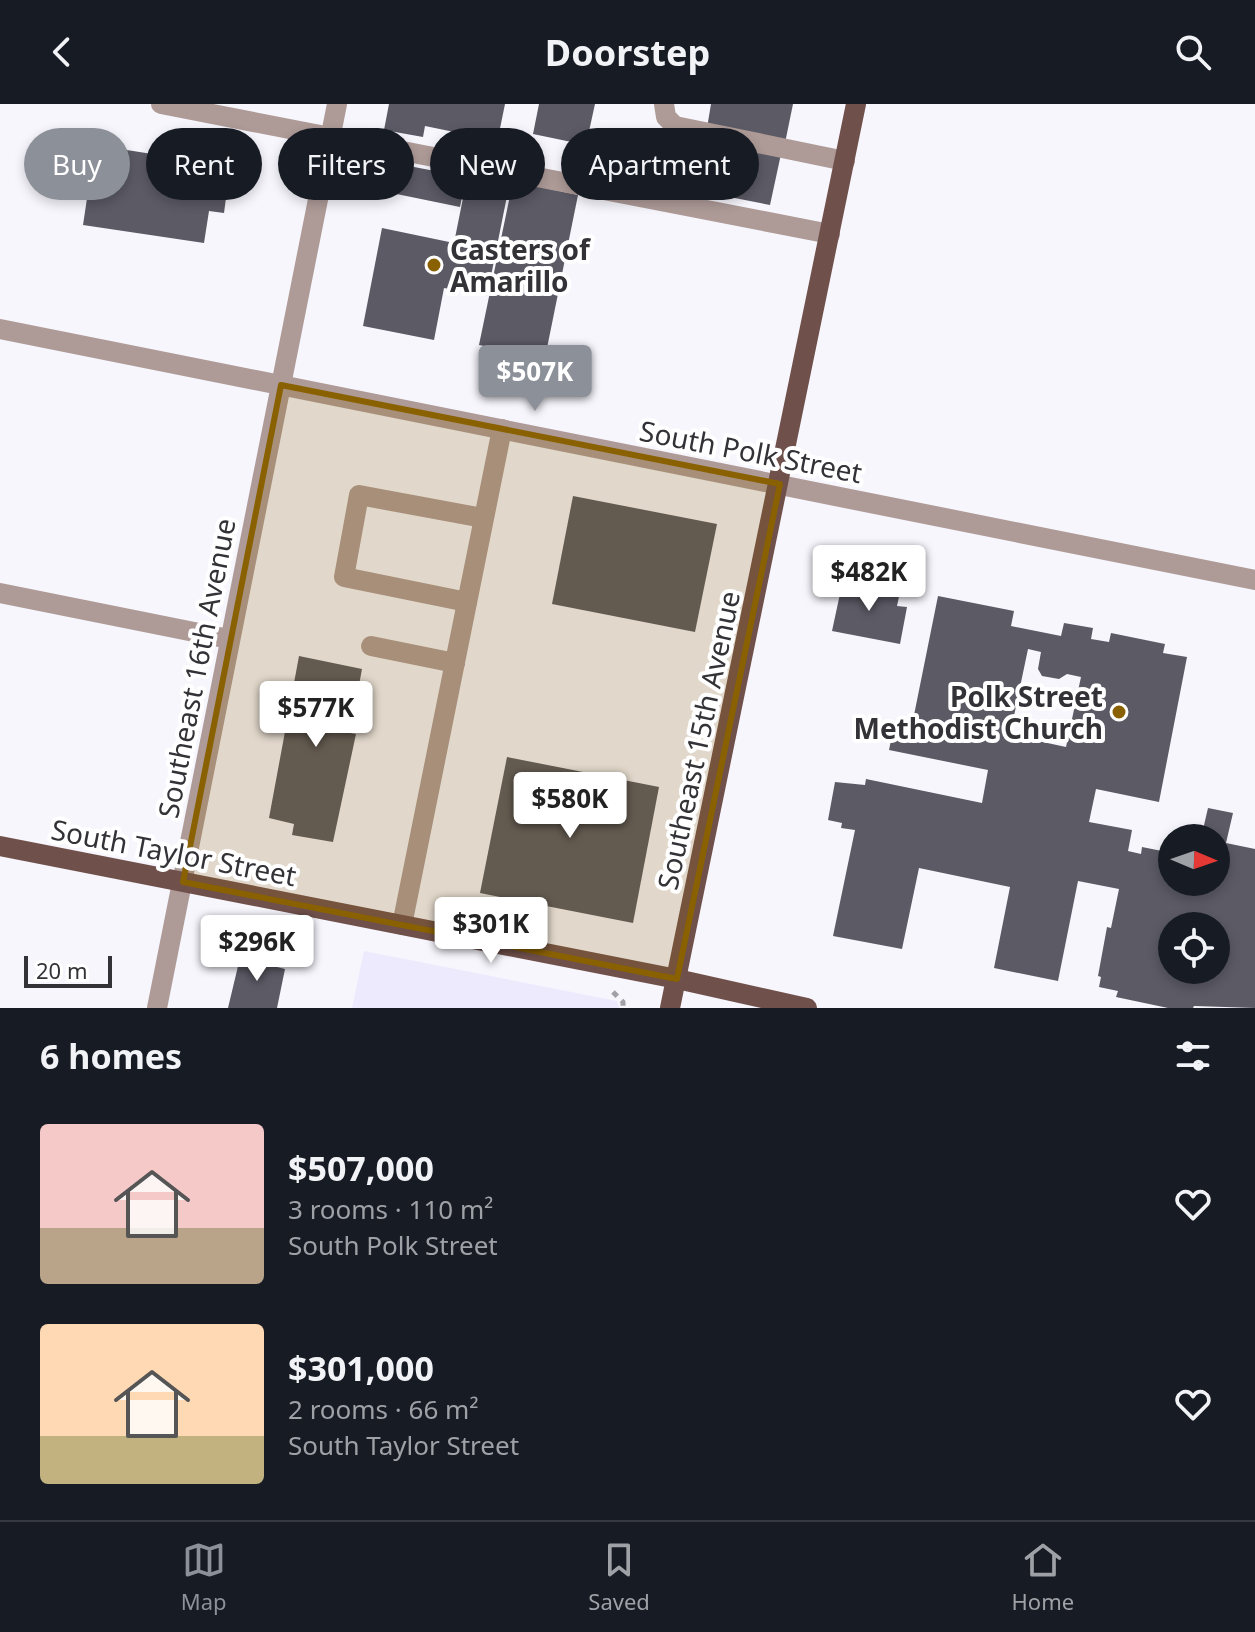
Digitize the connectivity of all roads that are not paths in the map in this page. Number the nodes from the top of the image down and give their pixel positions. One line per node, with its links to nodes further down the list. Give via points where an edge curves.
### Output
1 (161, 104): 5 (street)
2 (337, 104): 6 (street, Southeast 16th Avenue)
3 (664, 104): 8 (street, via 666,117 675,126)
4 (856, 104): 8 (main road, Southeast 15th Avenue)
5 (278, 128)
6 (332, 128)
7 (414, 155): 10 (street)
8 (845, 161): 10 (main road, Southeast 15th Avenue)
9 (318, 200): 12 (street, Southeast 16th Avenue)
10 (830, 234): 14 (main road, Southeast 15th Avenue)
11 (0, 329): 12 (street, South Polk Street)
12 (281, 385): 13 (street, South Polk Street); 19 (street, Southeast 16th Avenue)
13 (502, 429): 14 (street, South Polk Street); 15 (street)
14 (780, 484): 16 (street, South Polk Street); 25 (main road, Southeast 15th Avenue)
15 (483, 518): 18 (street); 18 (street, via 359,495 344,577)
16 (1255, 580)
17 (0, 593): 19 (street)
18 (467, 602): 21 (street)
19 (229, 639): 23 (street, Southeast 16th Avenue)
20 (371, 646): 21 (street)
21 (455, 663): 24 (street)
22 (0, 846): 23 (main road, South Taylor Street)
23 (183, 882): 24 (main road, South Taylor Street); 26 (street, Southeast 16th Avenue)
24 (402, 925): 25 (main road, South Taylor Street)
25 (677, 979): 27 (main road, Southeast 15th Avenue); 28 (main road, South Taylor Street)
26 (157, 1008)
27 (670, 1008)
28 (807, 1008)

